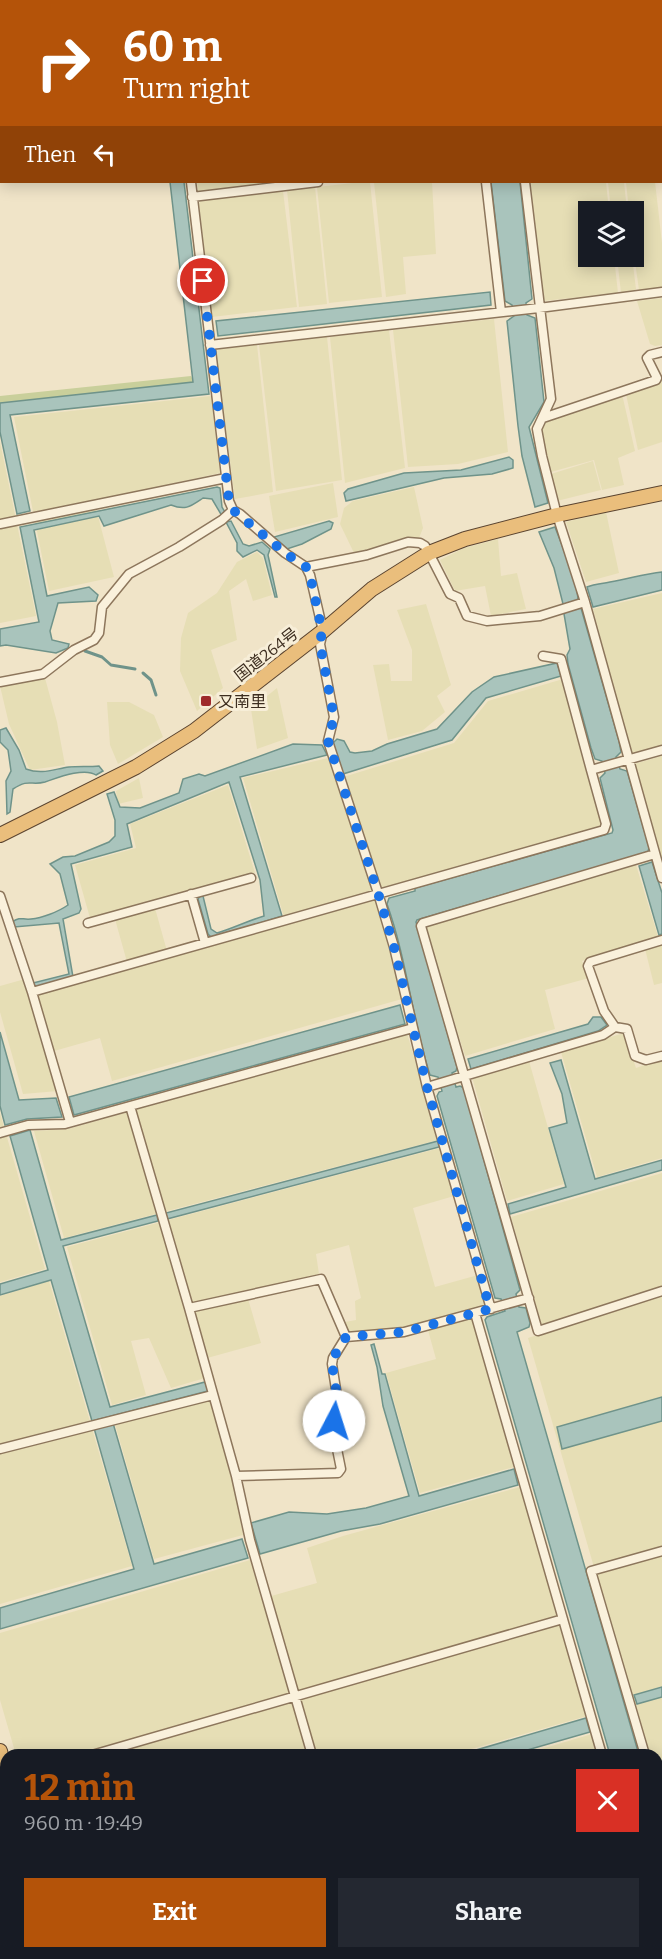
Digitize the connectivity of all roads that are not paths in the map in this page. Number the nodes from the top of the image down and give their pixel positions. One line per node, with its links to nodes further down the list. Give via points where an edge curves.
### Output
1 (190, 183): 5 (street)
2 (310, 183): 5 (street)
3 (486, 183): 8 (street)
4 (525, 183): 7 (street)
5 (192, 197): 9 (street)
6 (662, 292): 7 (street)
7 (539, 308): 8 (street); 11 (street, via 551,399)
8 (501, 312): 9 (street)
9 (210, 345): 12 (street)
10 (662, 352): 11 (street, via 647,358 656,380)
11 (543, 418): 15 (street, via 537,429)
12 (226, 478): 14 (street); 16 (street)
13 (662, 493): 15 (highway, 国道264号)
14 (233, 510): 18 (street); 22 (street, via 179,547 129,574 102,607 99,633 94,640 44,674)
15 (557, 515): 17 (highway, 国道264号); 19 (street)
16 (0, 524)
17 (429, 552): 18 (street, via 420,543 408,542); 19 (street, via 450,594 459,598 467,616 487,621 540,616); 20 (highway, 国道264号, via 372,589)
18 (306, 567): 20 (street)
19 (583, 603): 24 (street)
20 (322, 631): 26 (highway, 国道264号, via 194,731 136,767); 30 (street, via 320,644 334,717 328,741)
21 (543, 656): 25 (street, via 561,659)
22 (0, 682)
23 (662, 750): 24 (street)
24 (624, 760): 25 (street); 27 (street)
25 (595, 768): 30 (street, via 604,830)
26 (0, 835)
27 (655, 854): 29 (street); 40 (street, via 423,923)
28 (251, 878): 31 (street)
29 (662, 878)
30 (378, 893): 35 (street); 38 (street)
31 (191, 894): 33 (street); 35 (street)
32 (0, 896): 36 (street)
33 (87, 923)
34 (662, 940): 37 (street, via 590,962 588,966 604,1011)
35 (205, 943): 36 (street)
36 (32, 992): 43 (street)
37 (615, 1027): 39 (street, via 627,1029 635,1056 646,1060); 40 (street, via 603,1035)
38 (413, 1028): 41 (street); 42 (street)
39 (662, 1056)
40 (460, 1077): 41 (street); 46 (street)
41 (427, 1087): 48 (street)
42 (130, 1106): 43 (street); 47 (street)
43 (70, 1122): 44 (street, via 28,1125)
44 (0, 1133)
45 (662, 1291): 46 (street, via 538,1330)
46 (529, 1298): 48 (street)
47 (189, 1308): 50 (street, via 321,1279); 51 (street)
48 (490, 1309): 49 (street)
49 (476, 1313): 50 (street, via 404,1332); 55 (street)
50 (346, 1337): 53 (street, via 332,1364 338,1402 334,1421 341,1469 338,1473)
51 (213, 1395): 52 (street); 53 (street)
52 (0, 1449)
53 (236, 1476): 56 (street, via 250,1540)
54 (662, 1551): 60 (street, via 591,1571)
55 (563, 1619): 56 (street); 59 (street)
56 (295, 1696): 57 (street); 58 (street)
57 (113, 1749)
58 (310, 1749)
59 (600, 1749)
60 (643, 1749)

